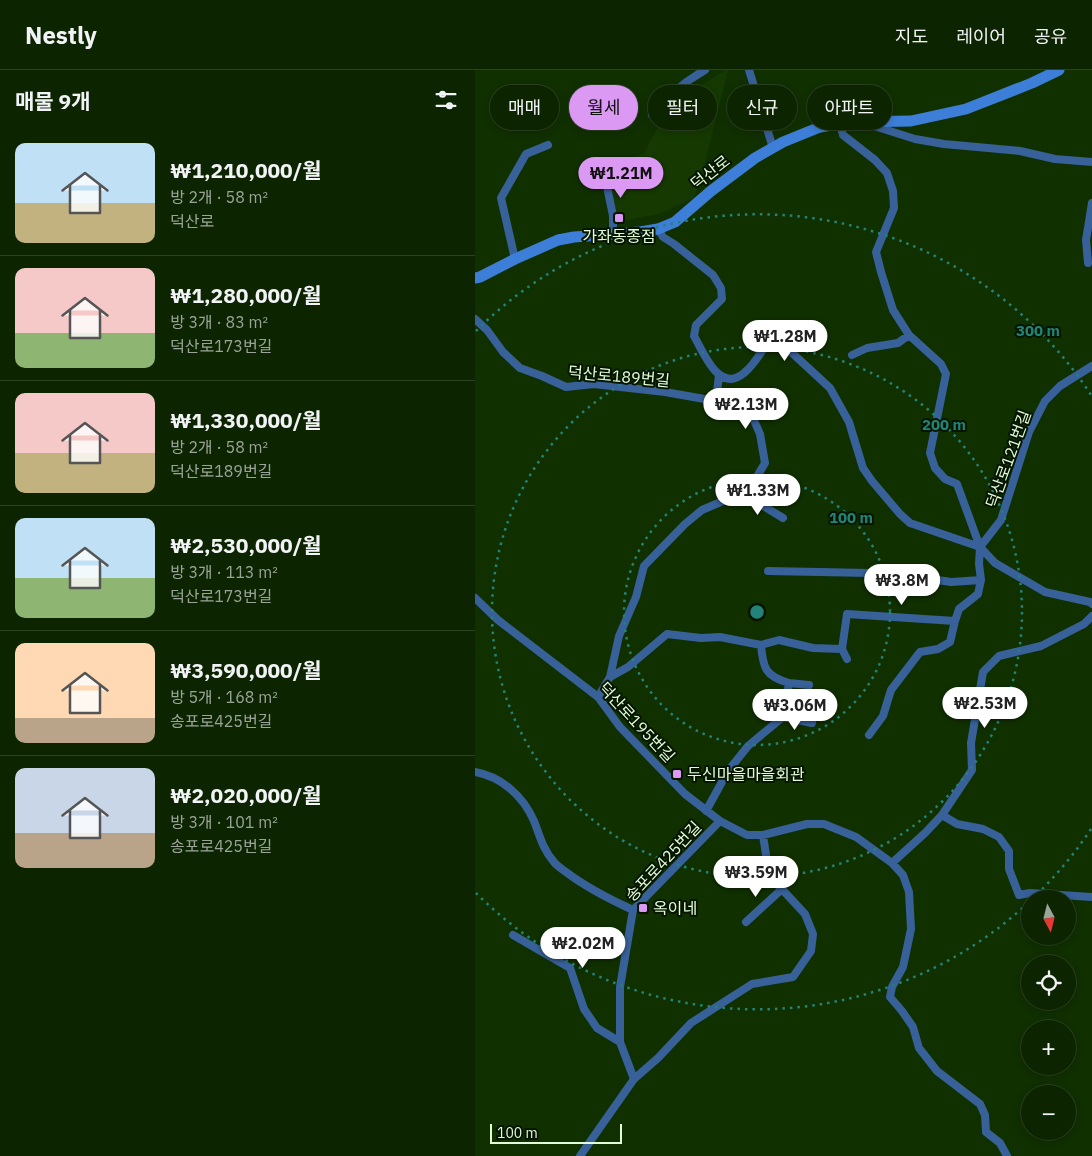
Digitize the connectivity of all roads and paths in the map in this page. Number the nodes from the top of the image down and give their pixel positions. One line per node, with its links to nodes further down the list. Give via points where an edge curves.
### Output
1 (705, 70): 4 (street)
2 (749, 70): 10 (street)
3 (1059, 70): 5 (street, 덕산로, via 966,109 911,121)
4 (681, 85)
5 (892, 122)
6 (813, 130): 10 (street, 덕산로)
7 (844, 130): 20 (street, via 843,135 887,173 893,191 894,208 876,252 893,310)
8 (889, 130): 11 (street, 덕산로, via 944,144)
9 (548, 145): 16 (street, via 526,154 501,198)
10 (773, 148): 14 (street, 덕산로, via 711,191 675,222)
11 (1092, 162)
12 (603, 167): 15 (street, via 613,216)
13 (1092, 203): 17 (street, via 1086,240)
14 (658, 229): 15 (street, 덕산로); 23 (street, via 663,237 713,275 721,288 722,299 696,325 694,336)
15 (613, 234): 16 (street, 덕산로, via 558,240)
16 (515, 259): 18 (street, 덕산로)
17 (1088, 263)
18 (475, 278)
19 (475, 319): 24 (street, 덕산로189번길, via 520,368 566,387 594,384 665,392)
20 (909, 335): 21 (street, via 898,343 867,348); 27 (street, via 941,364 946,374 930,453 935,468 945,479 957,484)
21 (852, 355)
22 (1092, 366): 27 (street, 덕산로121번길, via 1060,386 1045,401 1029,432 1001,520)
23 (719, 375): 24 (street); 27 (street, via 736,378 745,372 766,345 778,343 830,388 849,422 863,468 900,514 910,523)
24 (719, 404): 25 (street, 덕산로189번길, via 753,418 760,434 765,463)
25 (746, 496): 26 (street); 37 (street, via 702,510 644,566 636,597 619,636)
26 (783, 518)
27 (980, 547): 29 (street); 31 (street, via 995,563 1045,592)
28 (768, 571): 29 (street, via 870,573 951,582)
29 (981, 580): 33 (street, via 977,594 959,609)
30 (475, 598): 40 (street, 덕산로195번길, via 498,620)
31 (1092, 604)
32 (1092, 616): 46 (street, via 1084,624 1041,646 999,656 983,672 971,743 973,770)
33 (955, 621): 35 (street, via 847,614); 43 (street, via 950,642 938,649 921,652 891,690 883,716)
34 (761, 645): 35 (street, via 779,640 813,648); 37 (street, via 720,637 667,634); 38 (street, via 767,671)
35 (842, 649): 36 (street)
36 (847, 659)
37 (610, 678): 40 (street)
38 (789, 683): 39 (street); 41 (street)
39 (809, 685)
40 (598, 697): 45 (street, 덕산로195번길, via 620,726 685,794)
41 (783, 717): 42 (street); 45 (street, via 749,746 728,771)
42 (812, 723)
43 (869, 735)
44 (475, 772): 52 (street, via 507,785 521,799 554,862 606,898)
45 (706, 811): 47 (street, 덕산로195번길)
46 (941, 815): 49 (street); 51 (street, via 957,824 983,829 999,837 1009,851 1009,869 1019,896 1030,893)
47 (719, 821): 48 (street, 덕산로195번길, via 747,835); 52 (street, 송포로425번길)
48 (763, 835): 49 (street, 덕산로195번길, via 807,824 824,824 856,837); 50 (street, via 767,855 765,871)
49 (892, 862): 58 (street, 덕산로195번길, via 903,875 909,892 911,929 903,967 890,997 913,1027 919,1048 937,1072 980,1104 985,1115 986,1132 1000,1143)
50 (782, 889): 53 (street); 56 (street, via 805,914 813,934 811,951 793,977 752,984 691,1023)
51 (1092, 897)
52 (633, 910): 55 (street, 송포로425번길, via 621,986)
53 (746, 922)
54 (513, 935): 55 (street, via 570,968 584,1009 597,1028)
55 (620, 1042): 56 (street, 송포로425번길)
56 (634, 1079): 57 (street)
57 (579, 1156)
58 (1007, 1156)

